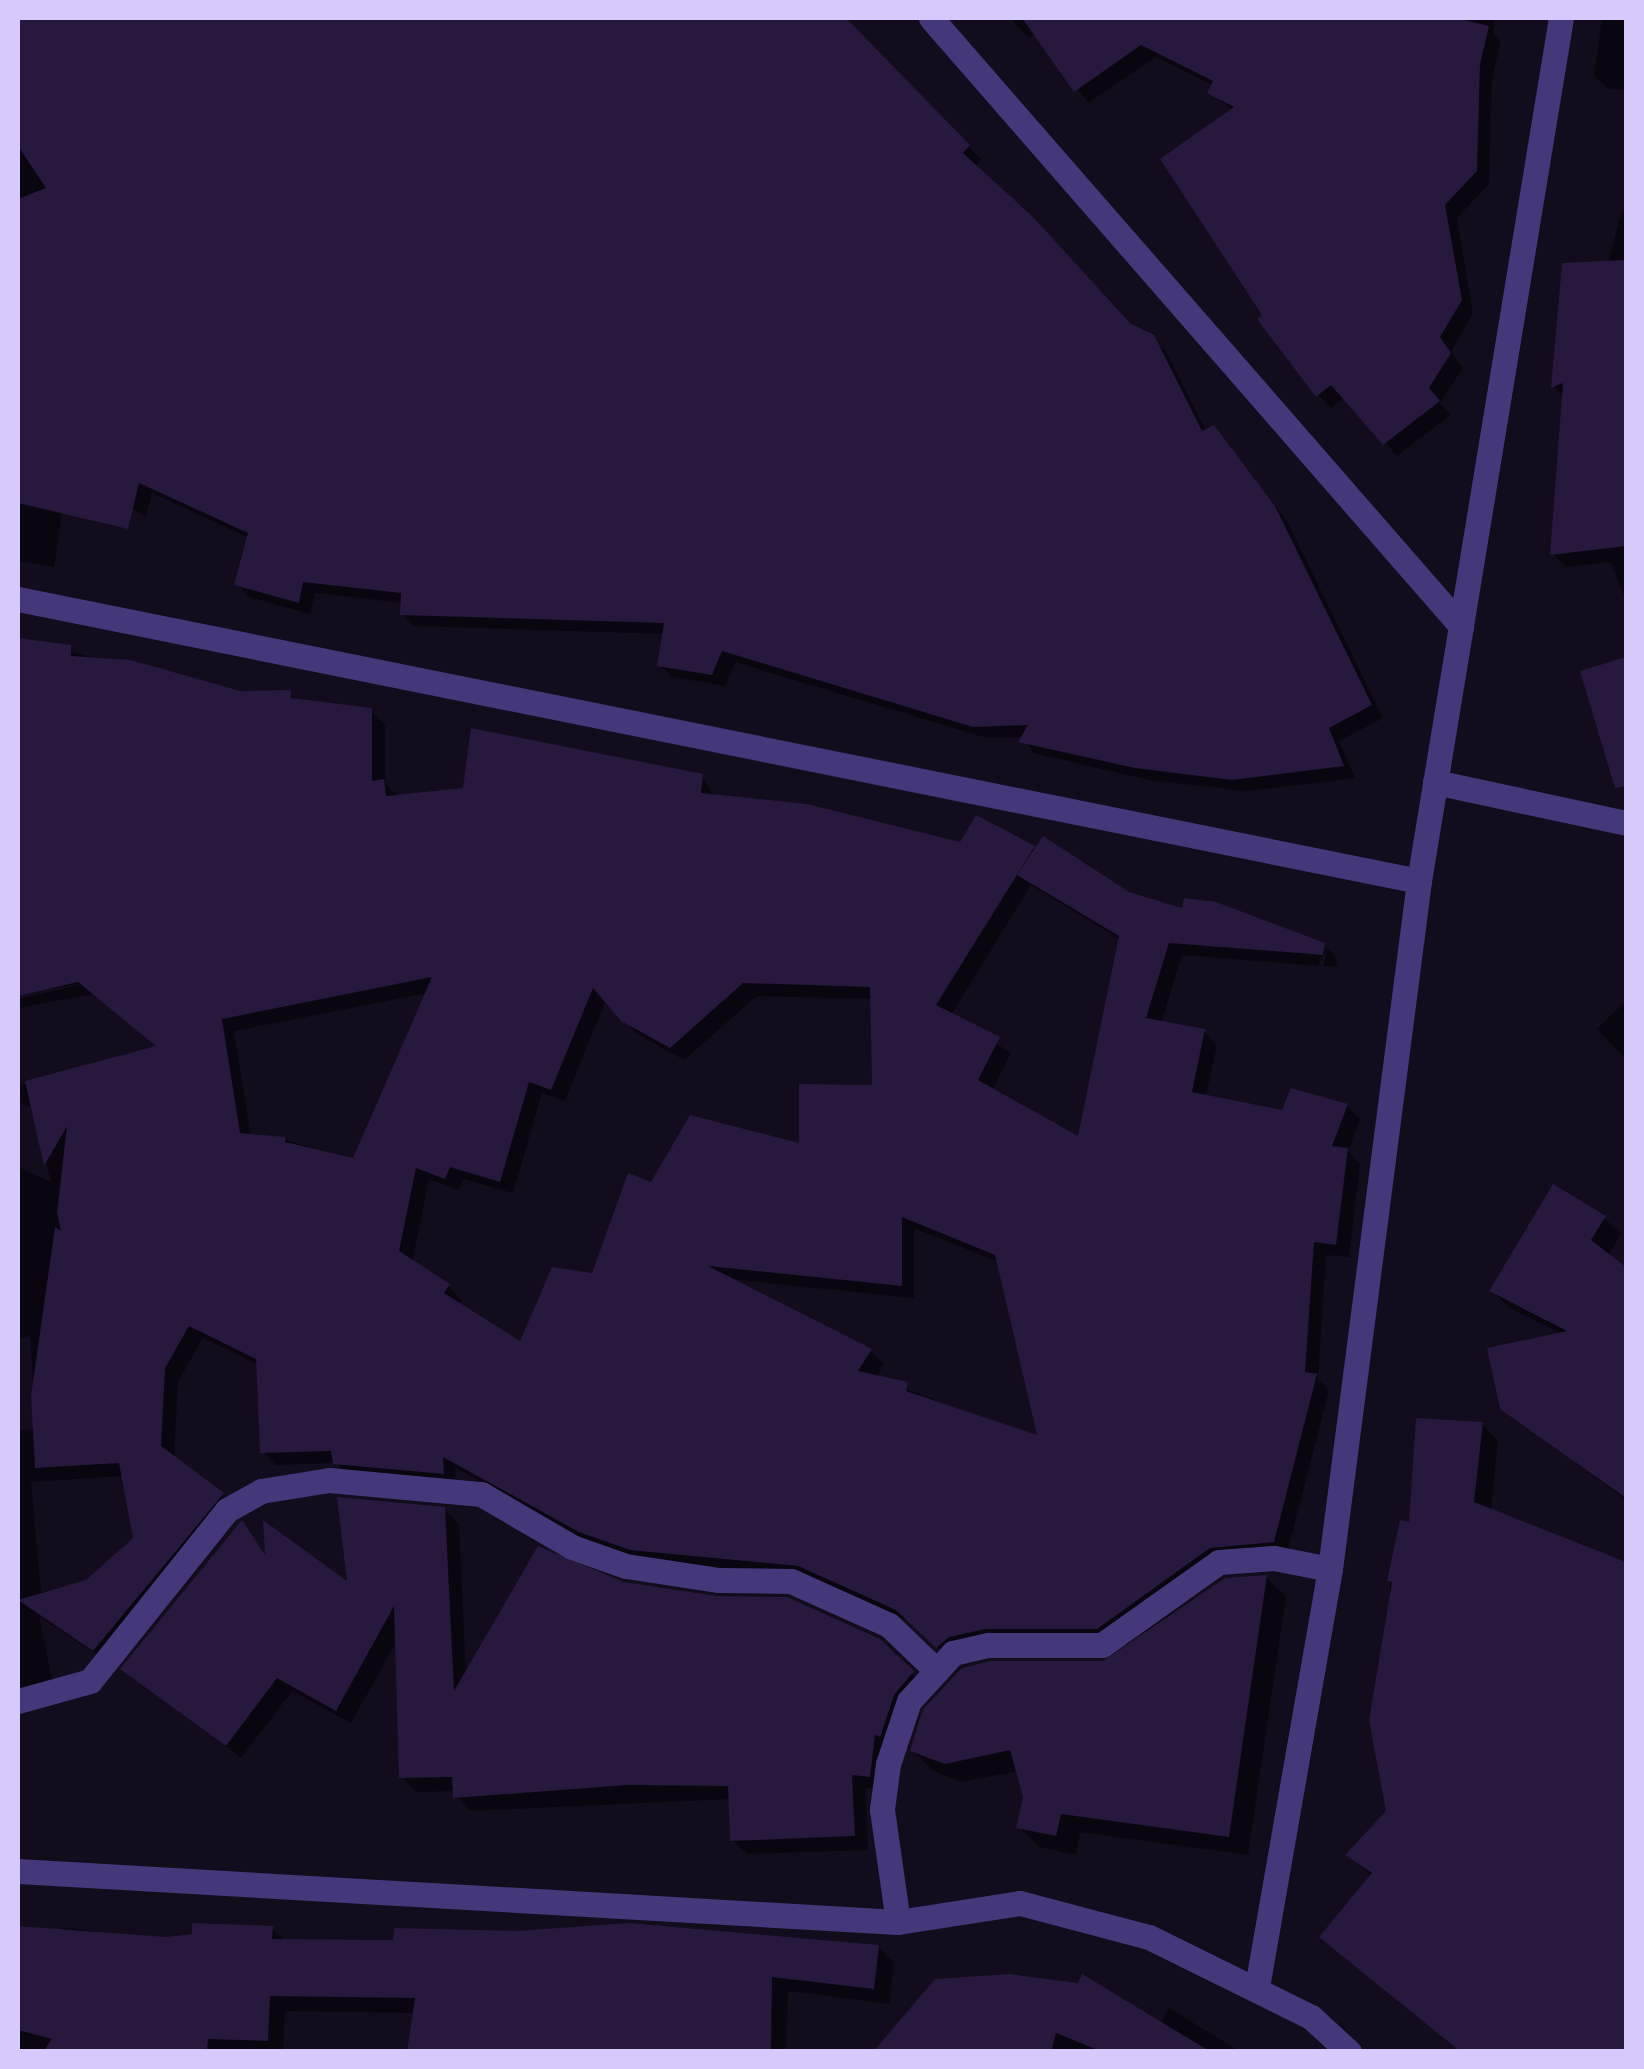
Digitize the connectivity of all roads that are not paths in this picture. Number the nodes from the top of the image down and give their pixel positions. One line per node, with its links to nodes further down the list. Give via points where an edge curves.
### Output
1 (931, 18): 4 (street)
2 (1561, 18): 4 (street)
3 (18, 599): 7 (street)
4 (1461, 626): 5 (street)
5 (1435, 782): 6 (street); 7 (street)
6 (1626, 823)
7 (1419, 881): 8 (street)
8 (1330, 1569): 9 (street, via 1274,1558 1219,1562 1102,1646 989,1645 954,1653); 13 (street)
9 (937, 1671): 10 (street, via 888,1625 791,1581 719,1580 626,1566 572,1547 481,1494 329,1480 260,1491 227,1510 90,1681); 12 (street, via 910,1701 888,1764 882,1809)
10 (18, 1701)
11 (18, 1871): 12 (street)
12 (898, 1922): 13 (street, via 1020,1903 1149,1937)
13 (1257, 1987): 14 (street, via 1311,2017)
14 (1349, 2052)

